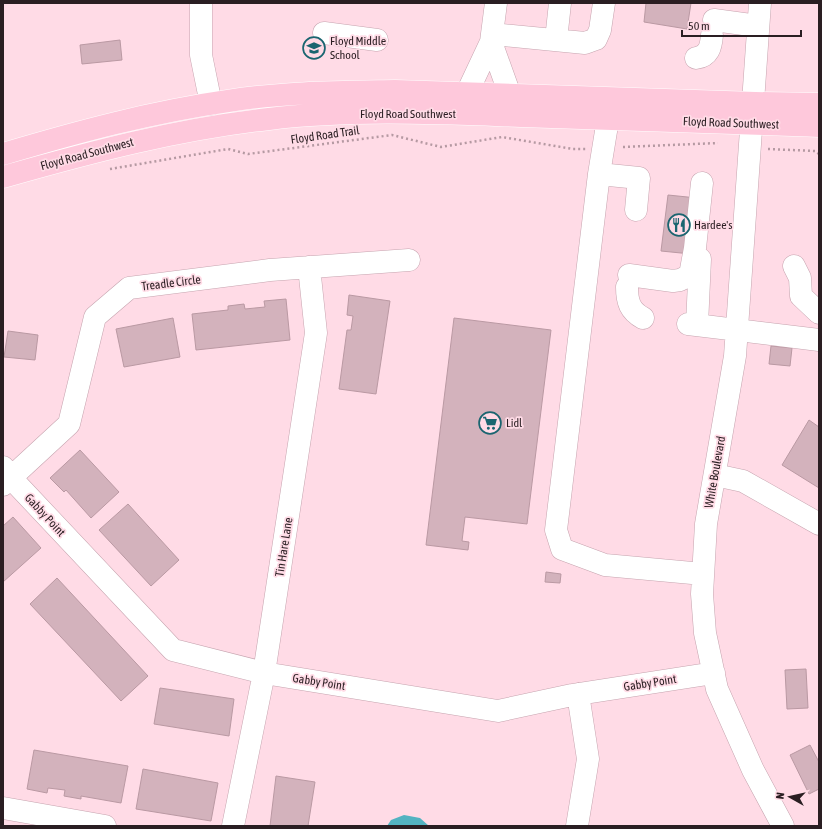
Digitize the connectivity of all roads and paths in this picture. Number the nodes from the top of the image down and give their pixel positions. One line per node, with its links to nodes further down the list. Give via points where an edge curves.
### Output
1 (201, 3): 14 (street, via 201,55)
2 (496, 3): 8 (street)
3 (560, 3): 10 (street)
4 (604, 3): 10 (street, via 596,39 585,43)
5 (760, 3): 6 (street, White Boulevard)
6 (758, 26): 11 (street, via 713,28 711,47 702,57); 16 (street, White Boulevard)
7 (324, 33): 9 (street)
8 (492, 38): 10 (street); 12 (street); 13 (street)
9 (377, 40)
10 (556, 40)
11 (696, 58)
12 (467, 93): 13 (main road, Floyd Road Southwest); 14 (main road, Floyd Road Southwest, via 346,92 276,96)
13 (510, 95): 16 (main road, Floyd Road Southwest)
14 (211, 104): 22 (main road, Floyd Road Southwest, via 159,112 90,128)
15 (819, 104): 16 (main road, Floyd Road Southwest)
16 (754, 113): 17 (main road, Floyd Road Southwest); 18 (main road, Floyd Road Southwest); 21 (street, White Boulevard)
17 (608, 119): 20 (street); 26 (main road, Floyd Road Southwest, via 414,112 271,119 202,128 131,142)
18 (819, 126)
19 (722, 142): 20 (path, Floyd Road Trail)
20 (602, 148): 24 (path, Floyd Road Trail, via 573,149 502,137 441,147 392,135 248,154 228,149); 25 (street)
21 (750, 148): 23 (path, via 815,151); 37 (street, White Boulevard)
22 (3, 154)
23 (819, 154)
24 (105, 170)
25 (599, 174): 27 (street, via 639,178); 42 (street, via 556,530 562,549 605,565)
26 (3, 177)
27 (636, 210)
28 (409, 260): 30 (street, Treadle Circle)
29 (794, 266): 33 (street, via 800,278)
30 (308, 267): 40 (street, Treadle Circle, via 129,288 95,318 69,424); 43 (street, Tin Hare Lane, via 316,333)
31 (628, 282): 32 (street); 32 (street, via 673,281 690,275 705,183); 35 (street, via 629,304 633,312)
32 (697, 291): 37 (street, via 692,325)
33 (801, 296): 34 (street); 36 (street, via 797,308 799,316 806,322)
34 (819, 313)
35 (643, 318)
36 (819, 325)
37 (737, 329): 38 (street); 39 (street, White Boulevard, via 735,356)
38 (819, 340)
39 (715, 475): 41 (street, via 743,481); 42 (street, White Boulevard, via 706,524)
40 (6, 477): 43 (street, Gabby Point, via 173,650)
41 (819, 524)
42 (703, 574): 44 (street, White Boulevard, via 705,633)
43 (264, 673): 45 (street, Gabby Point, via 498,710); 48 (street, Tin Hare Lane)
44 (714, 673): 45 (street, Gabby Point); 50 (street, White Boulevard, via 717,689 753,770)
45 (578, 694): 49 (street, via 588,759)
46 (3, 808): 47 (street)
47 (105, 826)
48 (233, 826)
49 (577, 826)
50 (783, 826)

